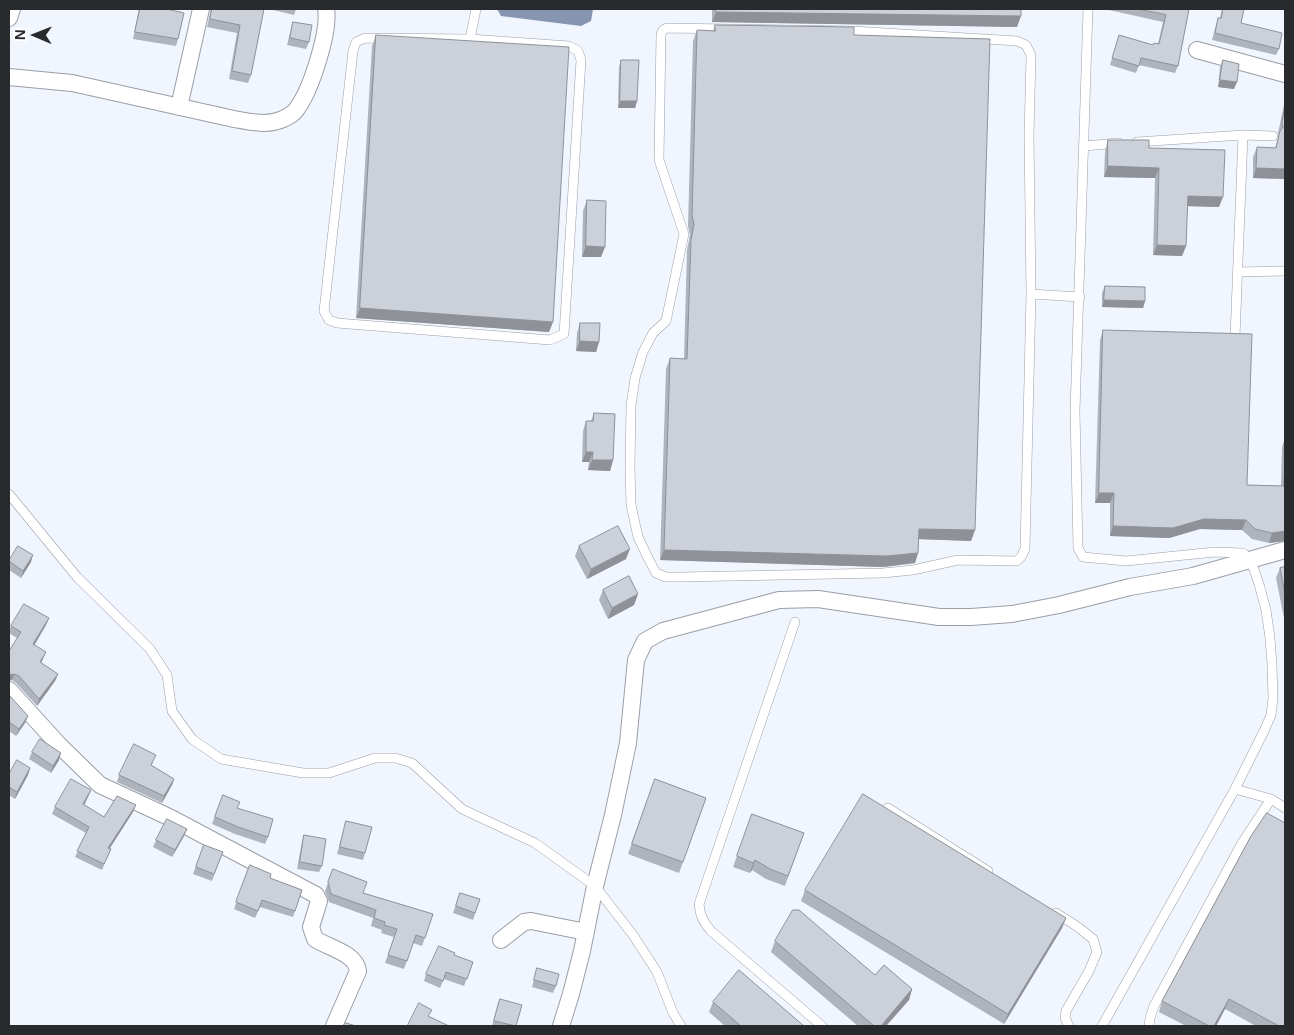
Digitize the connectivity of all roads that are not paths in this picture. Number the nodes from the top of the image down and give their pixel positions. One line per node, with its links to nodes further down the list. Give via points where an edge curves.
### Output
1 (12, 9): 6 (street)
2 (200, 9): 11 (street)
3 (326, 9): 11 (street, via 325,32 317,63 310,84 294,112 268,123)
4 (476, 9): 7 (lane)
5 (1088, 9): 14 (lane)
6 (9, 18)
7 (470, 39): 7 (lane, via 365,38 356,42 324,312 329,320 550,340 564,334 581,60 578,51 569,46)
8 (1198, 50): 9 (street)
9 (1285, 74)
10 (9, 77): 11 (street, via 72,84)
11 (179, 107)
12 (1243, 135): 13 (lane); 14 (lane); 16 (lane)
13 (1273, 136)
14 (1084, 146): 18 (lane)
15 (1285, 271): 16 (lane)
16 (1238, 272): 19 (lane)
17 (1031, 294): 17 (lane, via 1025,549 1017,561 958,560 883,573 681,577 656,573 638,537 630,468 635,378 653,333 666,321 684,234 660,160 663,30 853,31 1017,41 1026,45 1031,54); 18 (lane)
18 (1080, 297): 22 (lane, via 1076,430 1078,548 1084,557 1126,560 1226,552 1243,553)
19 (1235, 337)
20 (9, 494): 30 (lane, via 77,577 150,649 167,675 172,711 192,739 221,759 303,773 329,773 375,758 394,758 412,763 462,809 535,842)
21 (1285, 550): 22 (street)
22 (1251, 561): 25 (lane, via 1266,610 1273,698 1271,715); 30 (street, via 1012,614 939,617 818,599 779,600 652,636 645,641 636,660 628,743)
23 (796, 622): 37 (lane, via 699,904 704,923 711,931)
24 (9, 690): 34 (street, via 100,785 316,895 319,901 312,927 316,939 358,964 358,971)
25 (1235, 789): 26 (lane); 39 (lane)
26 (1270, 799): 28 (lane); 40 (lane, via 1242,843 1154,1006)
27 (888, 808): 29 (lane)
28 (1285, 808)
29 (995, 875)
30 (595, 886): 32 (street); 36 (lane, via 657,972)
31 (1045, 906): 38 (lane, via 1093,939 1097,952 1066,1011)
32 (586, 932): 33 (street, via 531,921 524,922); 35 (street)
33 (500, 940)
34 (334, 1026)
35 (561, 1026)
36 (681, 1026)
37 (822, 1026)
38 (1069, 1026)
39 (1102, 1026)
40 (1150, 1026)

